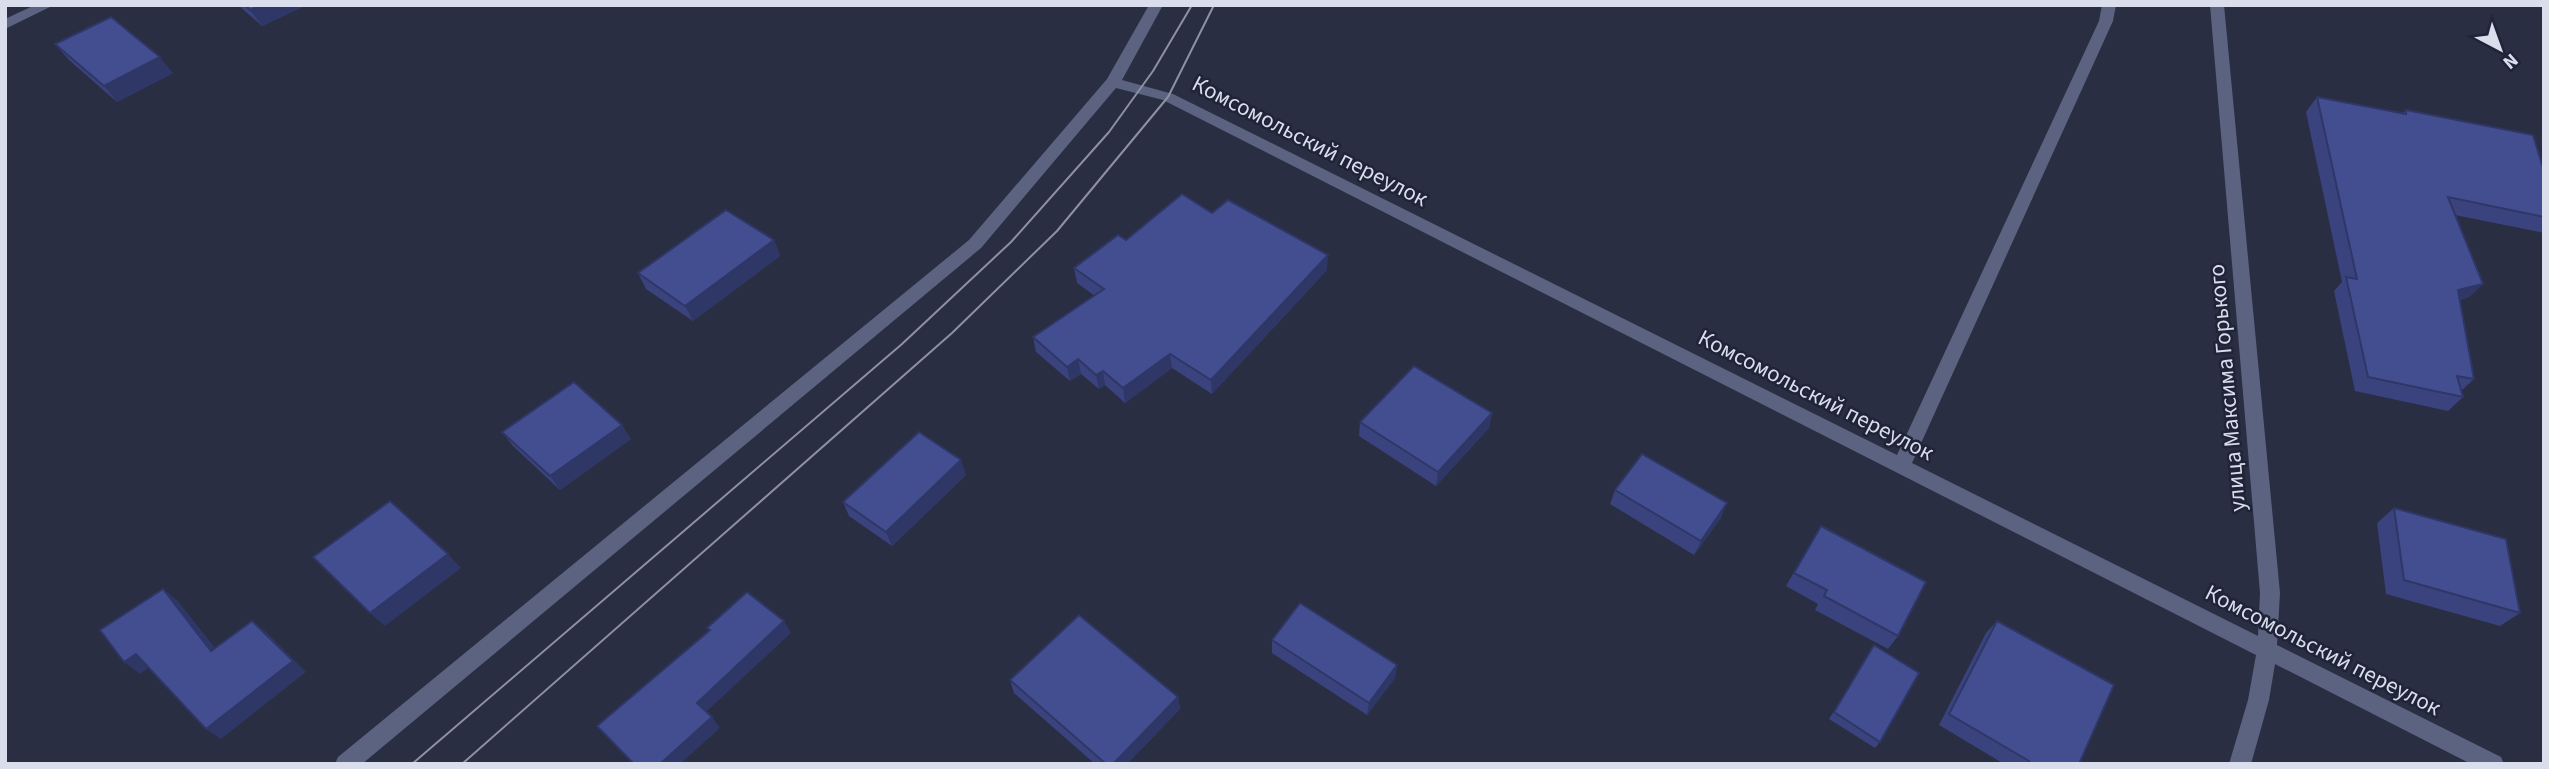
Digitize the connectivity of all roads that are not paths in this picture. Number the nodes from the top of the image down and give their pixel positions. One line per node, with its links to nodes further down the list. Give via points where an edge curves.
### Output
1 (47, 5): 5 (street)
2 (1156, 5): 6 (street)
3 (2109, 5): 7 (street, via 2106,21)
4 (2217, 5): 8 (street, улица Максима Горького, via 2270,593)
5 (5, 25)
6 (1113, 82): 7 (street, Комсомольский переулок, via 1168,97); 9 (street, via 975,244)
7 (1902, 465): 8 (street, Комсомольский переулок)
8 (2269, 649): 10 (street, улица Максима Горького, via 2259,704); 11 (street, Комсомольский переулок)
9 (346, 764)
10 (2240, 764)
11 (2493, 764)

